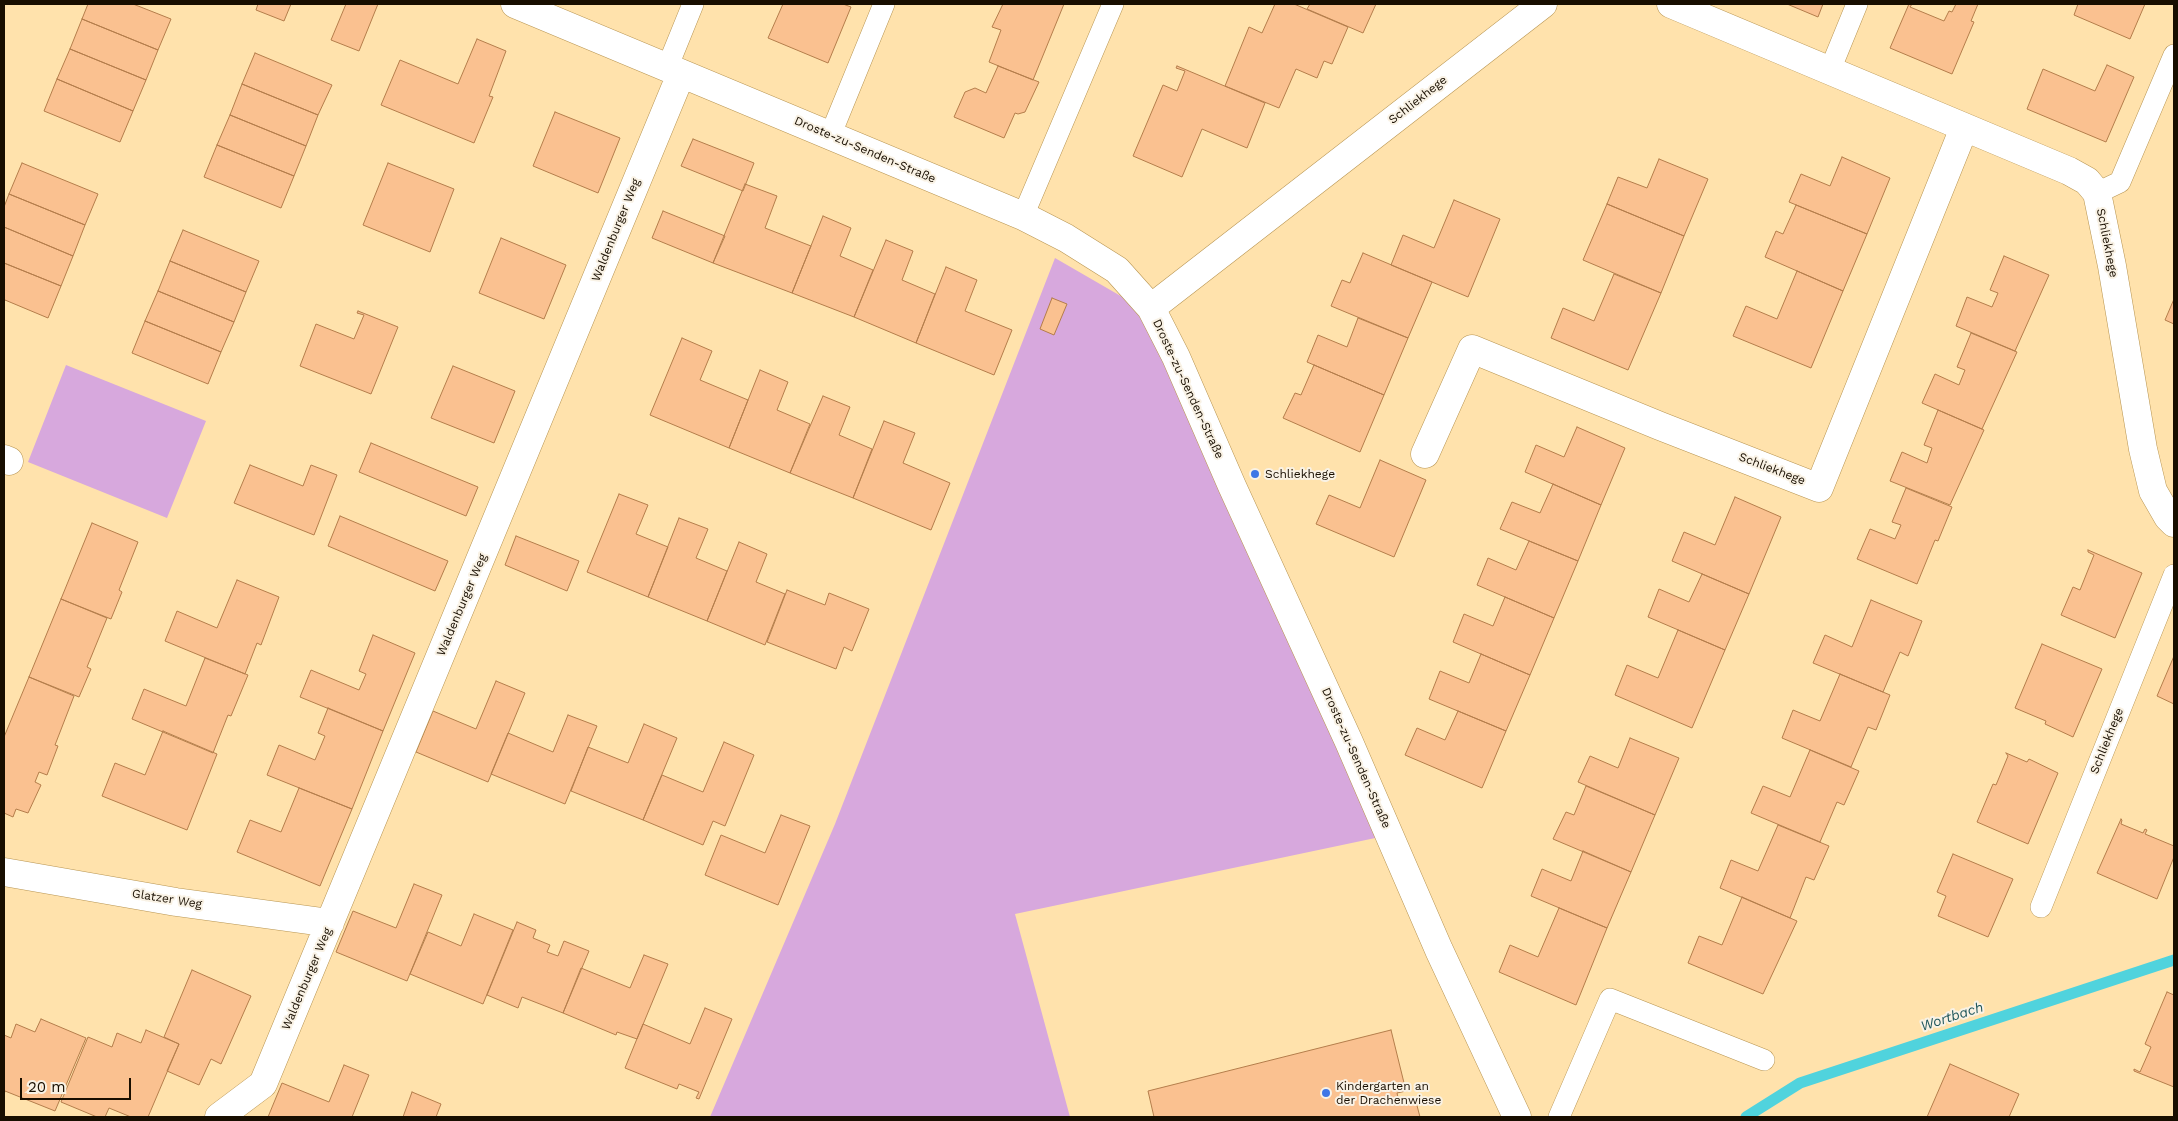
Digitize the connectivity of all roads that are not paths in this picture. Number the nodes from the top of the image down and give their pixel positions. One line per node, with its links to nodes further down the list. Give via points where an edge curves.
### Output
1 (518, 4): 10 (street, Droste-zu-Senden-Straße)
2 (694, 4): 10 (lane)
3 (884, 4): 12 (lane)
4 (1113, 4): 14 (lane)
5 (1543, 4): 15 (street, Schliekhege)
6 (1671, 4): 9 (street, Schliekhege)
7 (1857, 4): 9 (lane)
8 (2174, 55): 13 (lane, Schliekhege, via 2120,182)
9 (1830, 70): 11 (street, Schliekhege)
10 (674, 71): 12 (street, Droste-zu-Senden-Straße); 21 (street, Waldenburger Weg)
11 (1964, 128): 13 (street, Schliekhege, via 2069,171 2087,181); 16 (street, Schliekhege, via 1819,488 1472,349)
12 (830, 136): 14 (street, Droste-zu-Senden-Straße)
13 (2097, 193): 17 (street, Schliekhege, via 2143,449 2153,491)
14 (1023, 216): 15 (street, Droste-zu-Senden-Straße, via 1117,270)
15 (1151, 308): 24 (street, Droste-zu-Senden-Straße, via 1176,357 1439,950)
16 (1425, 454)
17 (2174, 523)
18 (2174, 575): 20 (lane, Schliekhege)
19 (4, 872): 21 (street, Glatzer Weg, via 176,902)
20 (2041, 907)
21 (330, 923): 23 (street, Waldenburger Weg, via 263,1084)
22 (1764, 1060): 25 (lane, via 1610,999)
23 (219, 1117)
24 (1517, 1117)
25 (1559, 1117)

